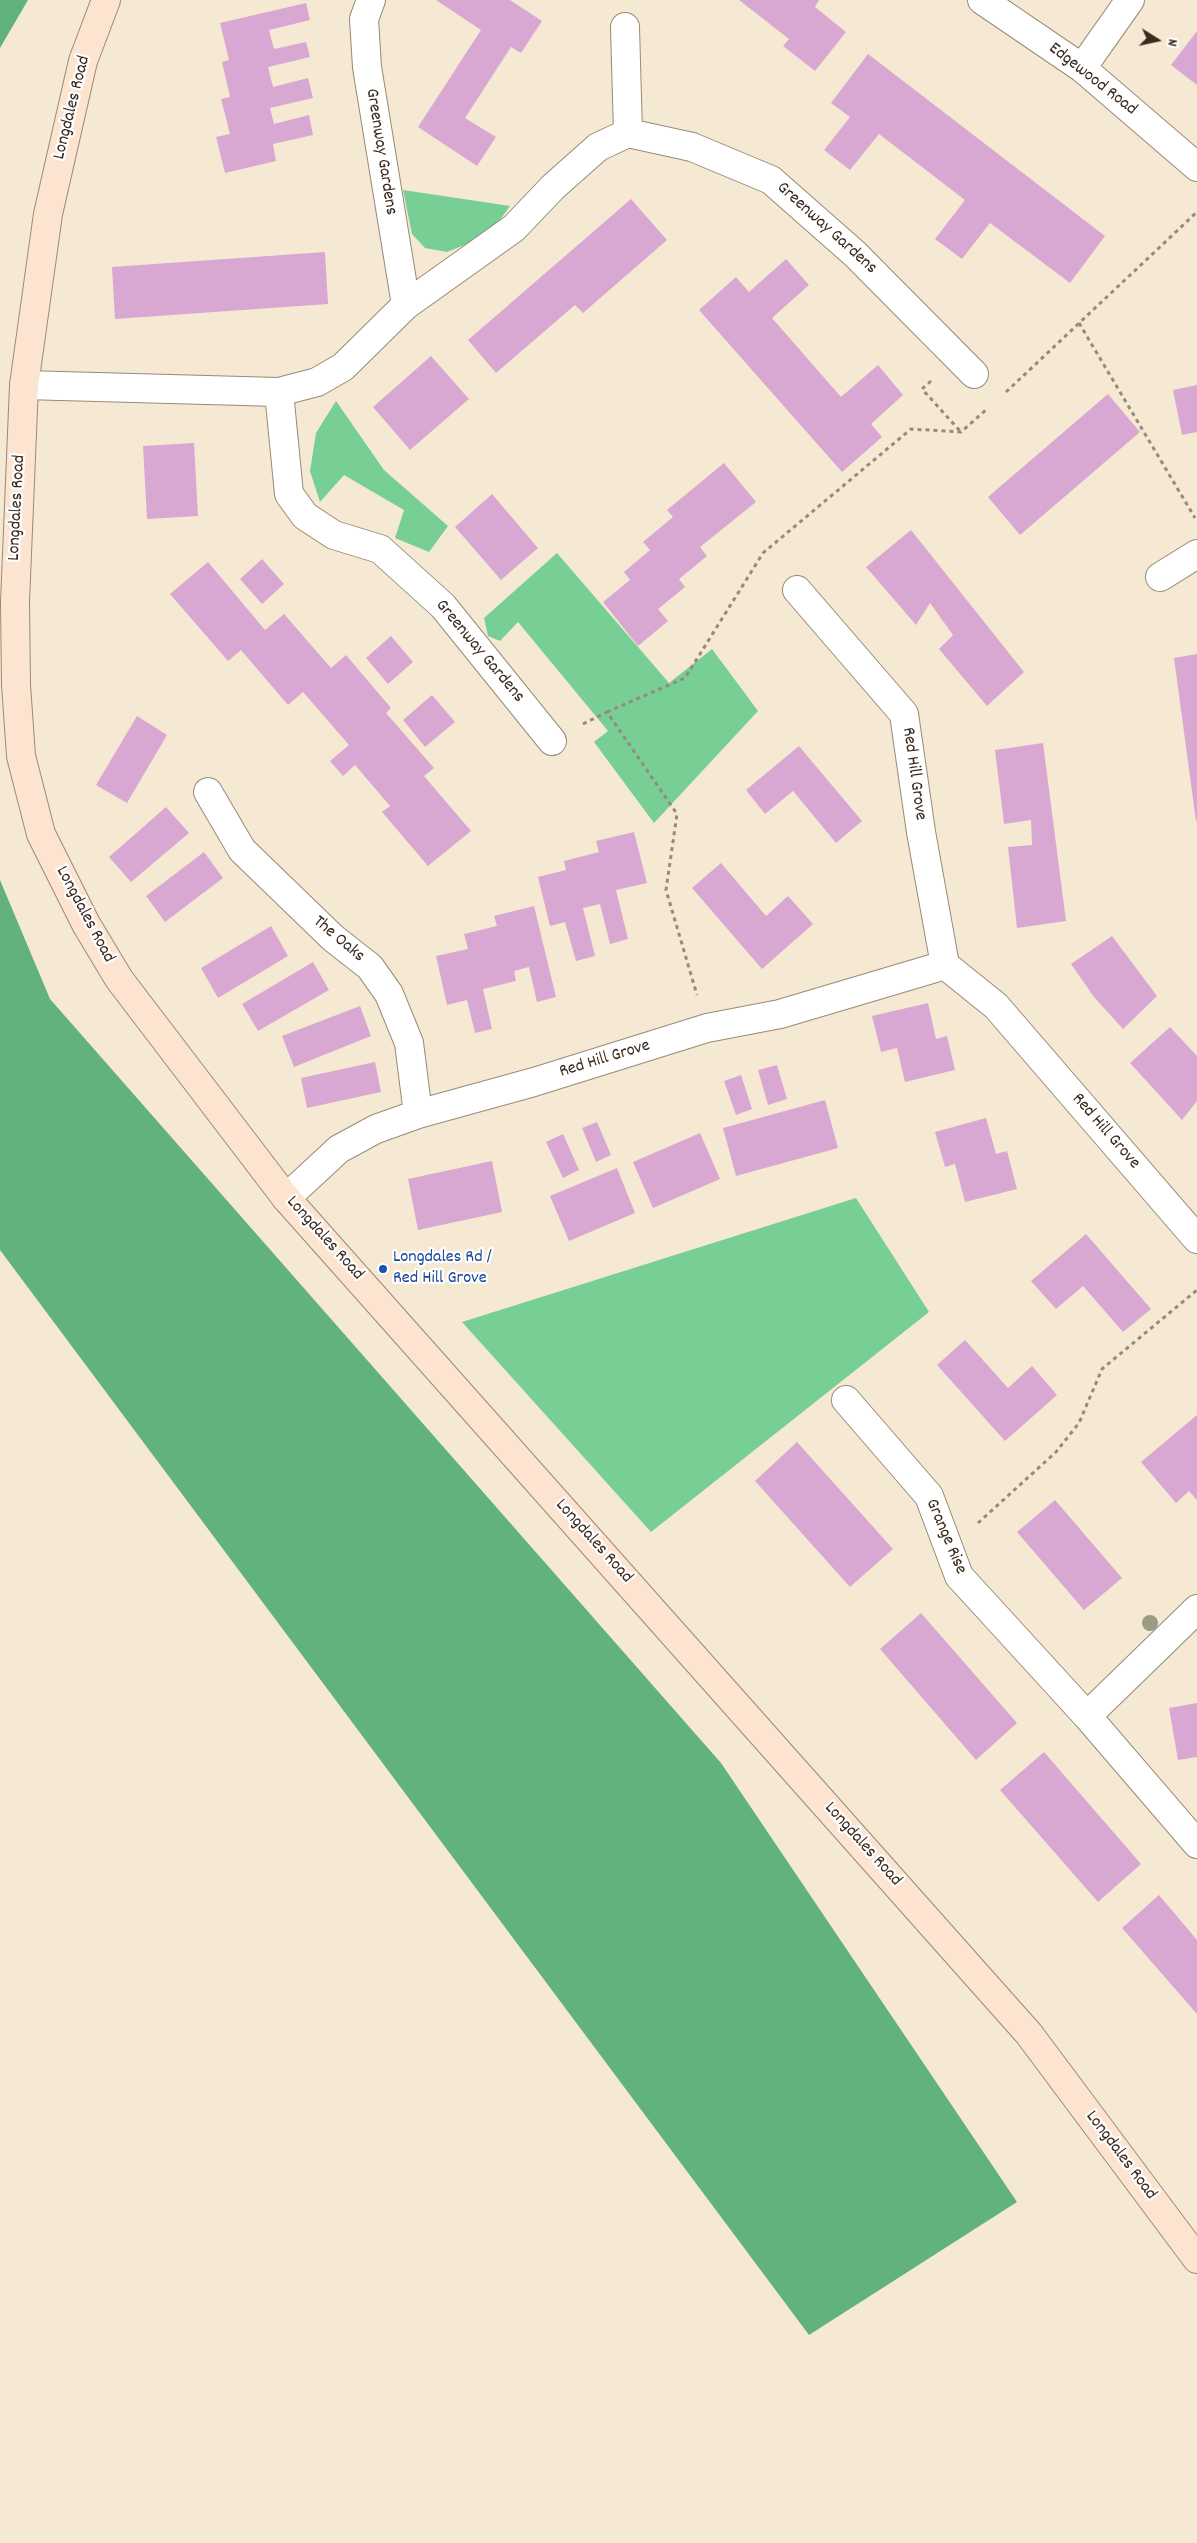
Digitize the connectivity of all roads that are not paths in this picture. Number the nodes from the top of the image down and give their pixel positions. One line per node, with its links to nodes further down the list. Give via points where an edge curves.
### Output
1 (106, 0): 11 (street, Longdales Road, via 83,61 48,214)
2 (371, 0): 9 (street, Greenway Gardens, via 364,19 367,67)
3 (982, 0): 6 (street, Edgewood Road)
4 (1130, 0): 6 (street)
5 (625, 26): 7 (street)
6 (1082, 68): 8 (street, Edgewood Road)
7 (628, 134): 9 (street, via 598,147 514,228); 10 (street, Greenway Gardens, via 692,147 771,180 855,254)
8 (1197, 167)
9 (406, 305): 12 (street, via 343,367 317,382)
10 (974, 374)
11 (24, 386): 12 (street); 20 (street, Longdales Road, via 15,582 16,685 21,756 41,834 118,979)
12 (278, 392): 16 (street, Greenway Gardens, via 289,494 305,516 334,535 380,549 443,606)
13 (1197, 554): 14 (street)
14 (1160, 576)
15 (796, 590): 18 (street, Red Hill Grove, via 904,714)
16 (552, 740)
17 (208, 792): 19 (street, The Oaks, via 242,850 333,938 370,967 390,994 409,1043)
18 (945, 965): 19 (street, Red Hill Grove, via 780,1014 707,1028); 21 (street, Red Hill Grove, via 996,1006)
19 (418, 1114): 20 (street, Red Hill Grove, via 376,1129 339,1149)
20 (286, 1198): 26 (street, Longdales Road, via 1029,2034)
21 (1197, 1239)
22 (846, 1400): 24 (street, Grange Rise, via 929,1496 959,1576)
23 (1197, 1609): 24 (street)
24 (1087, 1716): 25 (street, Grange Rise)
25 (1197, 1844)
26 (1197, 2259)

